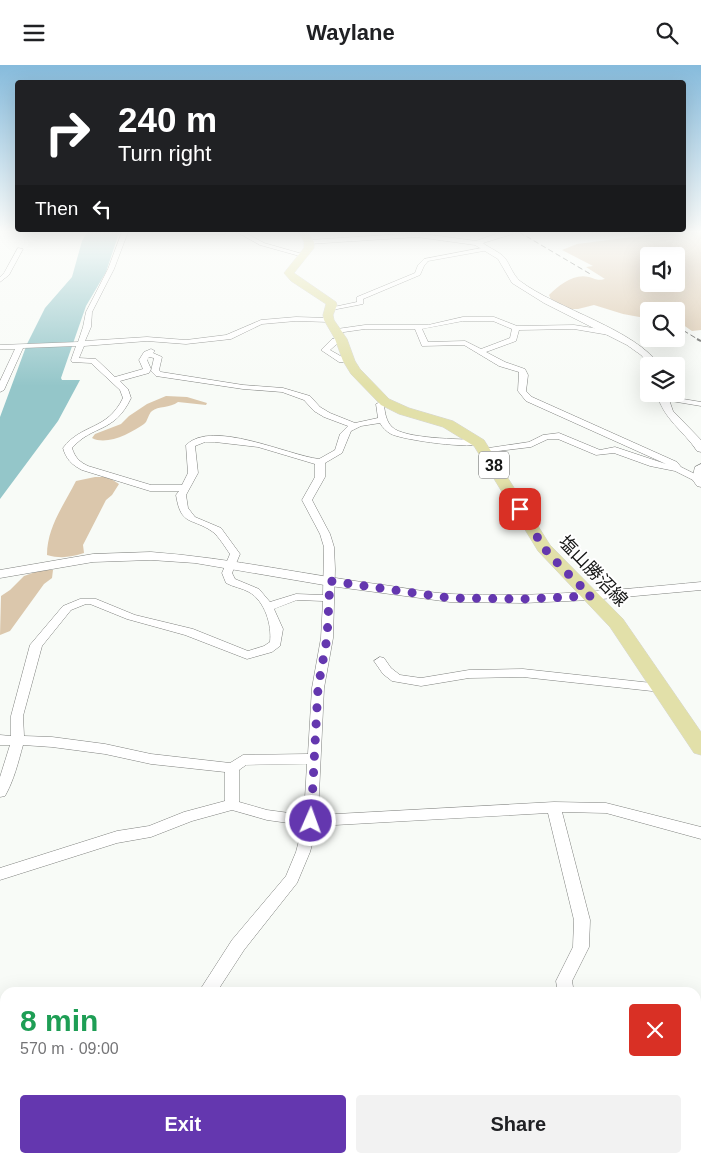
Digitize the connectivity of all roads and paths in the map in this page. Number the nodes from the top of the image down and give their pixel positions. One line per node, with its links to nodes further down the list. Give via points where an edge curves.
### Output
1 (104, 283): 9 (street, via 90,312)
2 (301, 283): 5 (main road, 塩山勝沼線 / 38, via 331,302)
3 (398, 283): 5 (street, via 359,298 361,303)
4 (519, 283): 8 (street)
5 (335, 324): 6 (street); 9 (street, via 296,319 261,322 228,337 186,343 147,339); 19 (main road, 塩山勝沼線 / 38, via 349,361 371,390)
6 (418, 327): 7 (street, via 464,319 494,319); 13 (street, via 426,344 462,342)
7 (516, 328): 8 (street, via 574,327); 13 (street, via 513,339)
8 (609, 333): 15 (street)
9 (81, 344): 10 (street); 16 (street, via 75,360 93,361)
10 (20, 346): 12 (street); 17 (street)
11 (0, 347): 12 (street)
12 (9, 347): 14 (street)
13 (479, 352): 28 (street, via 522,371 522,391 529,399 624,440 674,464)
14 (0, 354)
15 (648, 357)
16 (114, 380): 23 (street, via 146,371 143,360 150,352 158,357 155,371 159,374 283,390 307,398 327,415); 30 (street, via 124,389 127,398 124,405 116,417 102,427 72,441 67,448 69,456 85,468 150,487)
17 (0, 390)
18 (685, 400): 21 (street)
19 (385, 402): 22 (street, via 380,405); 24 (main road, 塩山勝沼線 / 38, via 448,424)
20 (663, 402): 25 (street, via 672,419)
21 (701, 404)
22 (383, 420): 23 (street); 24 (street, 38, via 392,432 402,435)
23 (356, 426): 26 (street, via 342,436 339,451)
24 (482, 447): 28 (street, via 531,445 546,437 559,436 599,453 615,450 652,464); 35 (main road, 塩山勝沼線 / 38, via 544,548)
25 (701, 449)
26 (320, 462): 30 (street, via 234,440 197,440 190,445 193,473); 33 (street, via 320,477 307,500 329,547)
27 (701, 467): 29 (street)
28 (678, 469): 29 (street)
29 (699, 481)
30 (183, 488): 31 (street, via 182,509 192,519 217,530 235,554)
31 (231, 564): 32 (street, via 123,556 62,562); 33 (street); 37 (street, via 227,573 230,581 258,592)
32 (0, 574)
33 (330, 581): 35 (street, via 450,598); 36 (street)
34 (701, 585): 35 (street)
35 (591, 596): 39 (main road, 塩山勝沼線 / 38, via 617,623)
36 (329, 598): 37 (street, via 296,597); 43 (street, via 327,638 318,688)
37 (268, 607): 41 (street, via 277,629 276,643 247,655 98,603 84,601 73,604 36,645 17,716)
38 (380, 661): 39 (street, via 386,671 407,681 421,682 469,674 523,673)
39 (661, 688): 42 (main road, 塩山勝沼線 / 38)
40 (0, 739): 41 (street)
41 (18, 740): 44 (street); 45 (street)
42 (701, 748)
43 (314, 759): 44 (street, via 243,759); 48 (street)
44 (232, 768): 46 (street)
45 (0, 792)
46 (232, 805): 48 (street, via 267,815); 50 (street)
47 (554, 807): 48 (street); 49 (street, via 606,808); 52 (street, via 582,920 581,947 564,981)
48 (311, 821): 51 (street, via 292,879 238,945)
49 (701, 833)
50 (0, 874)
51 (210, 987)
52 (565, 987)

